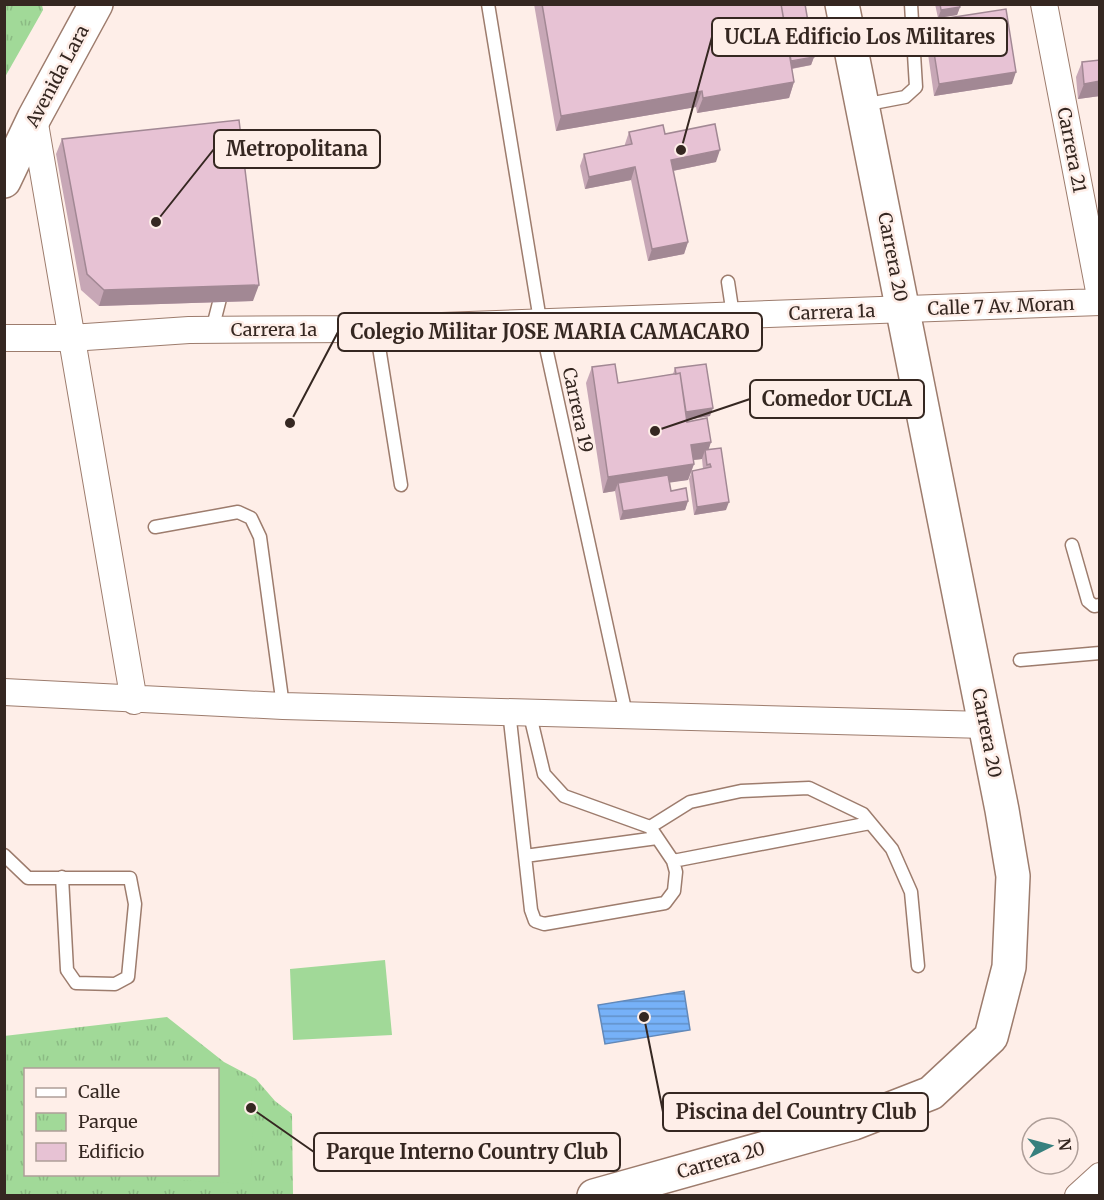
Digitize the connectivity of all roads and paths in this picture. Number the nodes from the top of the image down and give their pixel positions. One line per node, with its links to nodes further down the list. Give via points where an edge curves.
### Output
1 (96, 4): 7 (street, Avenida Lara)
2 (488, 4): 15 (lane, Carrera 19)
3 (842, 4): 6 (street, Carrera 20)
4 (911, 4): 6 (lane, via 916,87 905,97)
5 (1044, 4): 11 (street, Carrera 21)
6 (862, 105): 13 (street, Carrera 20)
7 (34, 118): 8 (street, Avenida Lara); 19 (street)
8 (4, 181)
9 (226, 276): 17 (lane)
10 (728, 282): 14 (lane)
11 (1100, 296)
12 (1100, 302): 13 (street, Calle 7 Av. Moran)
13 (903, 310): 14 (street, Carrera 1a); 31 (street, Carrera 20)
14 (734, 315): 15 (street, Carrera 1a)
15 (540, 320): 16 (street, Carrera 1a); 30 (lane, Carrera 19)
16 (376, 328): 17 (street, Carrera 1a); 20 (lane)
17 (212, 330): 19 (street, Carrera 1a)
18 (4, 338): 19 (street, Carrera 1a)
19 (71, 338): 27 (street)
20 (401, 485)
21 (155, 527): 28 (lane, via 238,513 251,518 260,537)
22 (1072, 545): 23 (lane, via 1088,601)
23 (1100, 605)
24 (1100, 653): 25 (lane)
25 (1020, 660)
26 (4, 692): 27 (street)
27 (134, 700): 28 (street)
28 (282, 706): 29 (street)
29 (519, 711): 30 (street); 33 (lane, via 544,774 564,796); 36 (lane)
30 (626, 714): 31 (street)
31 (985, 725): 41 (street, Carrera 20, via 1013,876 1009,967 991,1038 931,1093 854,1123)
32 (870, 823): 33 (lane, via 863,814 809,788 741,791 690,802); 37 (lane); 39 (lane, via 892,849 911,892)
33 (650, 826): 34 (lane)
34 (657, 838): 36 (lane); 37 (lane)
35 (4, 855): 38 (lane, via 28,878)
36 (525, 856): 37 (lane, via 531,910 535,921 544,924 665,903 674,891)
37 (673, 861)
38 (62, 877): 38 (lane, via 67,970 76,983 116,984 129,977 135,904 130,878)
39 (918, 966)
40 (1100, 1176): 42 (street)
41 (594, 1196)
42 (1078, 1196)

